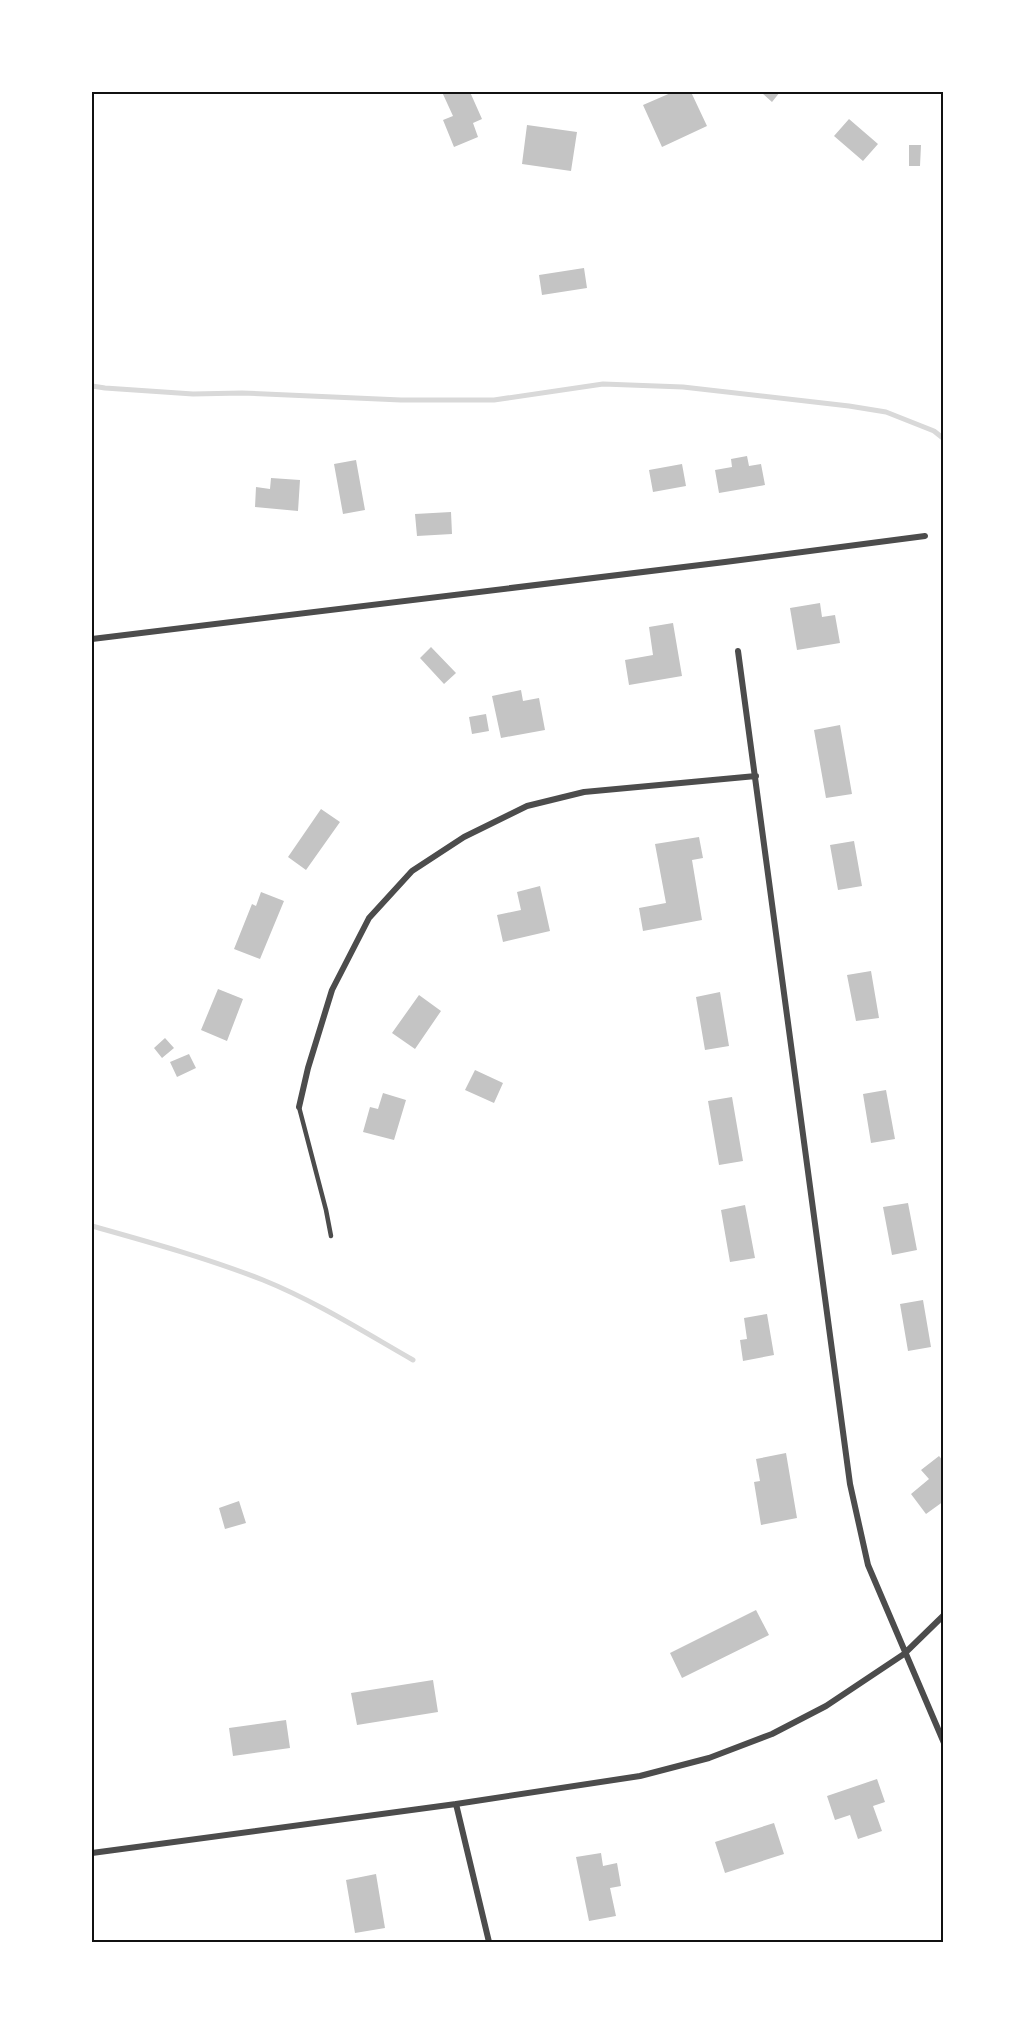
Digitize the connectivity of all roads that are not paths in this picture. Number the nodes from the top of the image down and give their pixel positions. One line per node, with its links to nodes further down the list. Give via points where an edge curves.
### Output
1 (925, 536): 2 (street)
2 (92, 639)
3 (738, 651): 4 (street)
4 (756, 776): 5 (street, via 584,792 527,806 464,837 412,871 369,918 332,990); 8 (street, via 850,1484 868,1565)
5 (299, 1107): 6 (lane)
6 (331, 1236)
7 (944, 1615): 8 (street)
8 (904, 1654): 9 (street); 10 (street, via 826,1706 772,1734 709,1758 640,1776)
9 (944, 1743)
10 (456, 1804): 11 (street); 12 (street)
11 (92, 1853)
12 (489, 1942)

